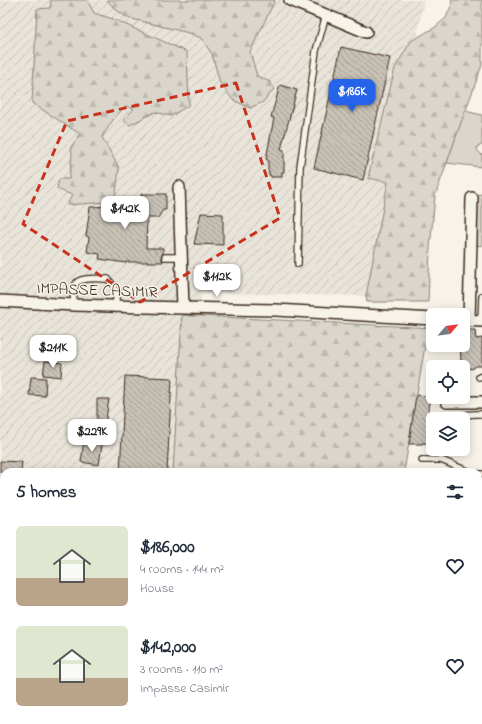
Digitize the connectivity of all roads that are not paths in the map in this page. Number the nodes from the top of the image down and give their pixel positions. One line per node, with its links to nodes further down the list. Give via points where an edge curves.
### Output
1 (290, 0): 2 (street)
2 (326, 15): 3 (street); 9 (lane, via 316,51 300,167)
3 (366, 32)
4 (179, 187): 8 (street)
5 (472, 198): 6 (street)
6 (477, 212): 15 (street)
7 (165, 257): 8 (lane)
8 (182, 257): 14 (street)
9 (298, 264)
10 (482, 296): 18 (lane)
11 (0, 301): 12 (street, IMPASSE CASIMIR)
12 (74, 305): 13 (street, IMPASSE CASIMIR); 13 (lane, via 74,287 85,278 108,279 116,288)
13 (116, 306): 14 (street, IMPASSE CASIMIR)
14 (183, 308): 16 (street, IMPASSE CASIMIR, via 276,310)
15 (467, 308)
16 (426, 319)
17 (470, 321): 18 (street)
18 (482, 321)
19 (470, 401): 20 (street)
20 (482, 402)
21 (482, 414): 22 (lane)
22 (470, 415)
23 (422, 460): 24 (lane, via 441,460)
24 (460, 468)

